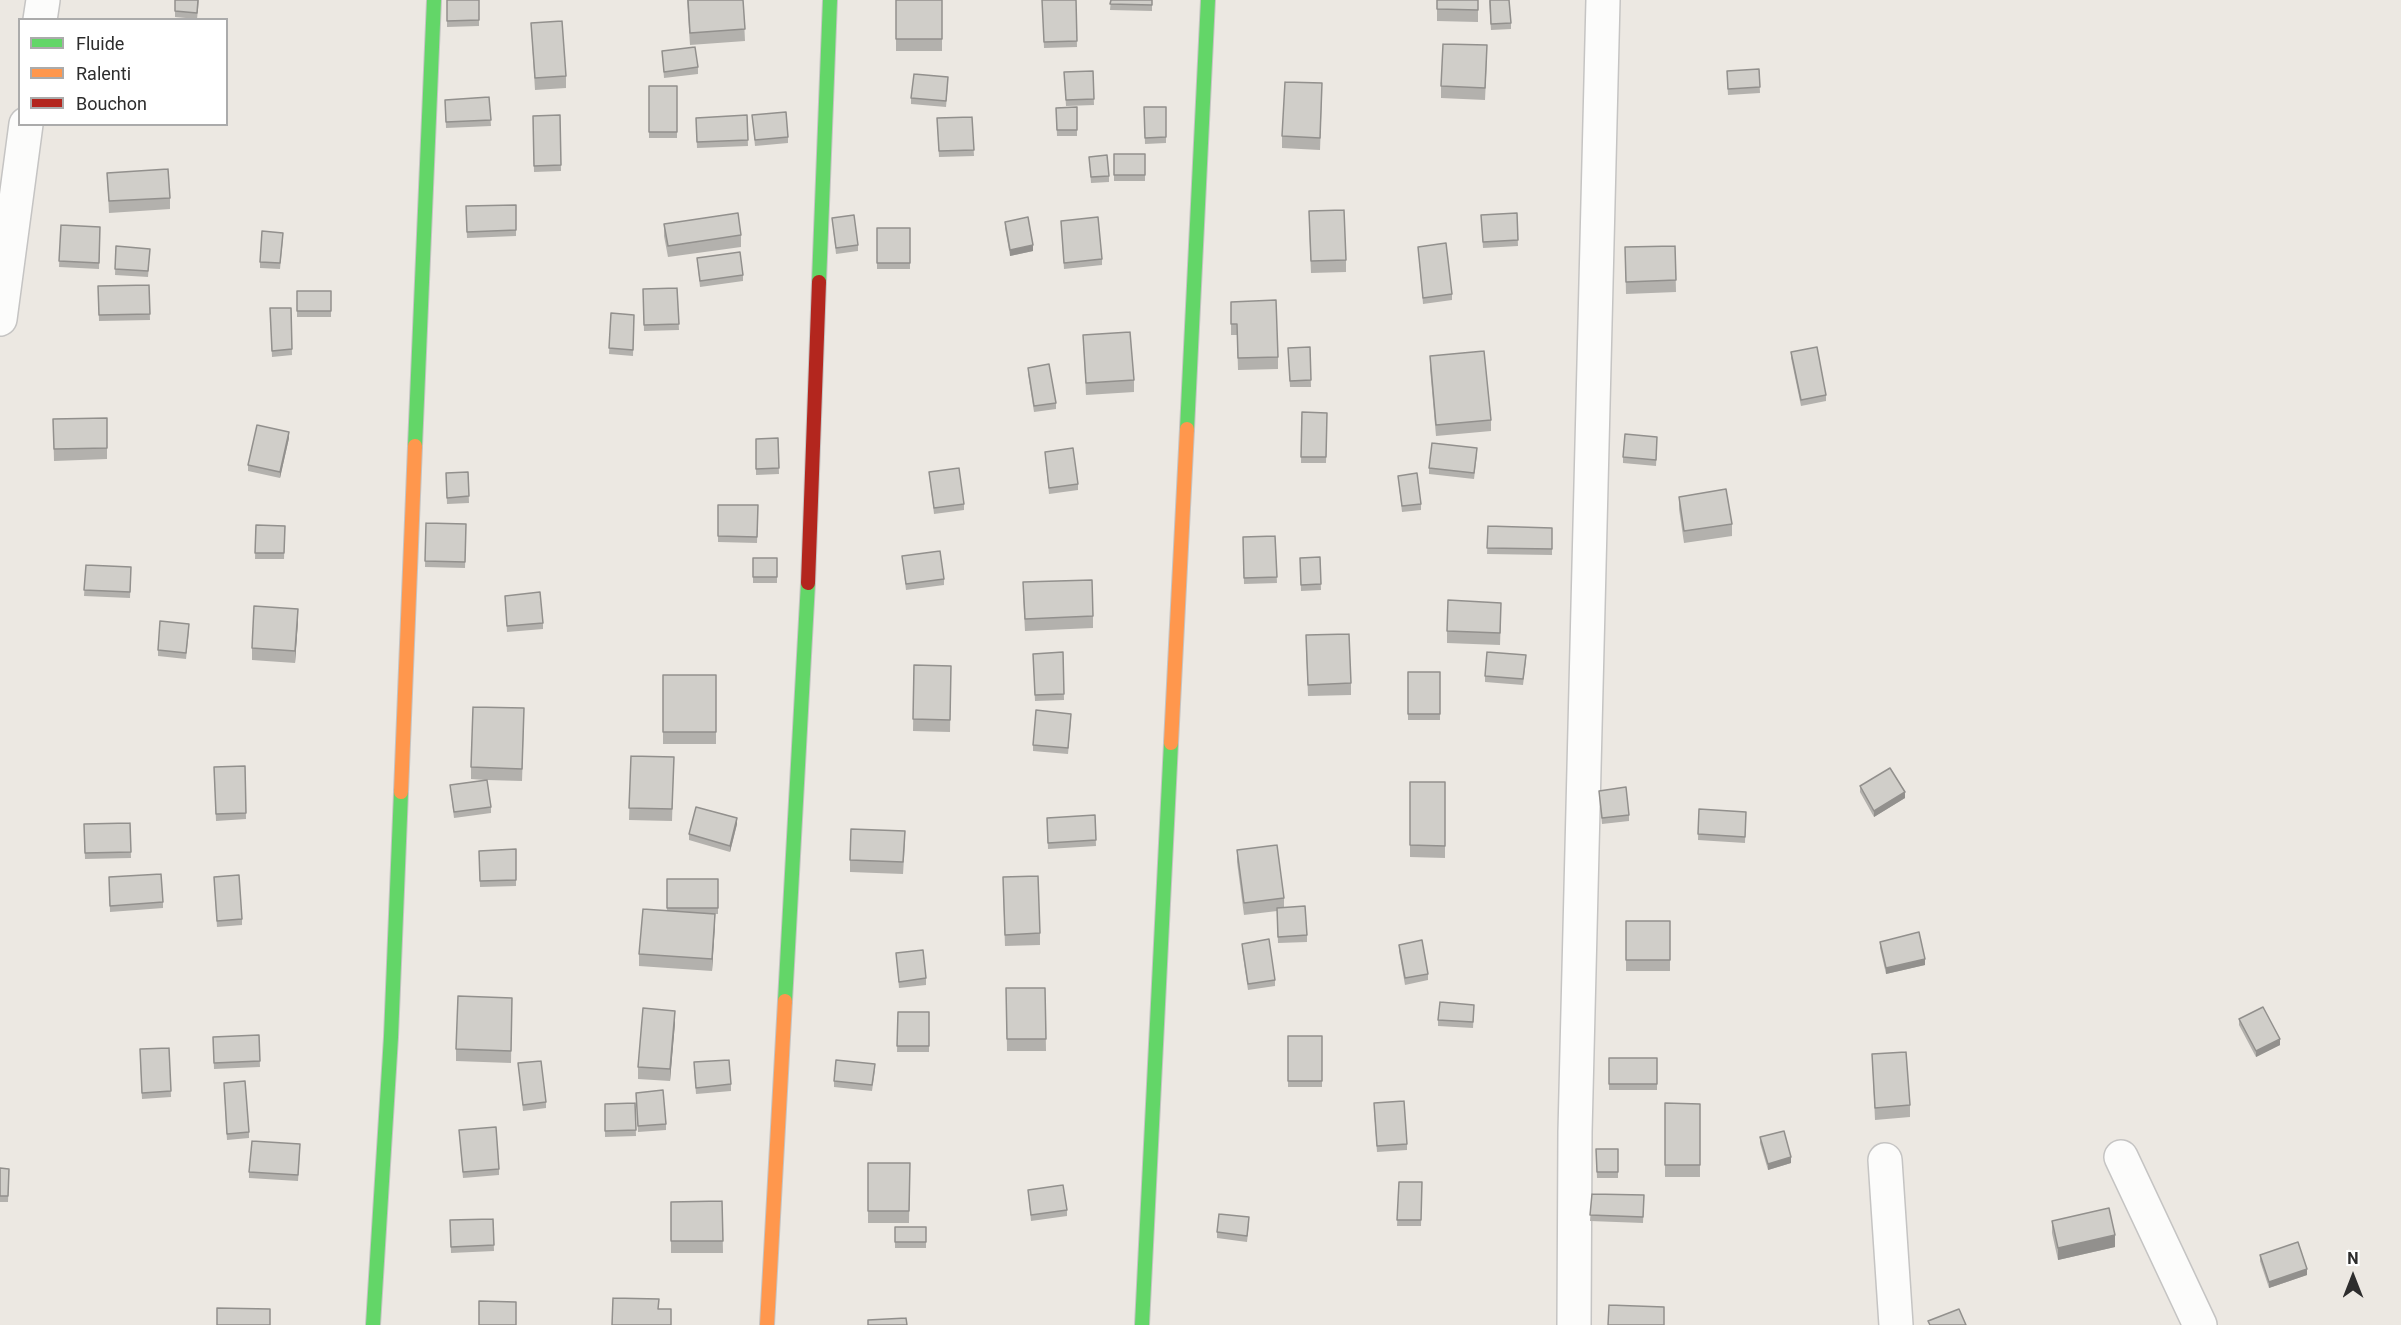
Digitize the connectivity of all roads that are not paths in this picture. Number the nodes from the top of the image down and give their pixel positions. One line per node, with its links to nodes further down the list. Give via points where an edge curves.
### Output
1 (42, 0): 6 (street)
2 (434, 0): 11 (street, via 392,1025)
3 (830, 0): 12 (street, via 806,633)
4 (1208, 0): 13 (street)
5 (1603, 0): 14 (street, via 1575,1132)
6 (40, 18)
7 (26, 126): 8 (street)
8 (0, 319)
9 (2121, 1157): 16 (street)
10 (1885, 1160): 15 (street)
11 (373, 1325)
12 (767, 1325)
13 (1142, 1325)
14 (1574, 1325)
15 (1896, 1325)
16 (2200, 1325)

